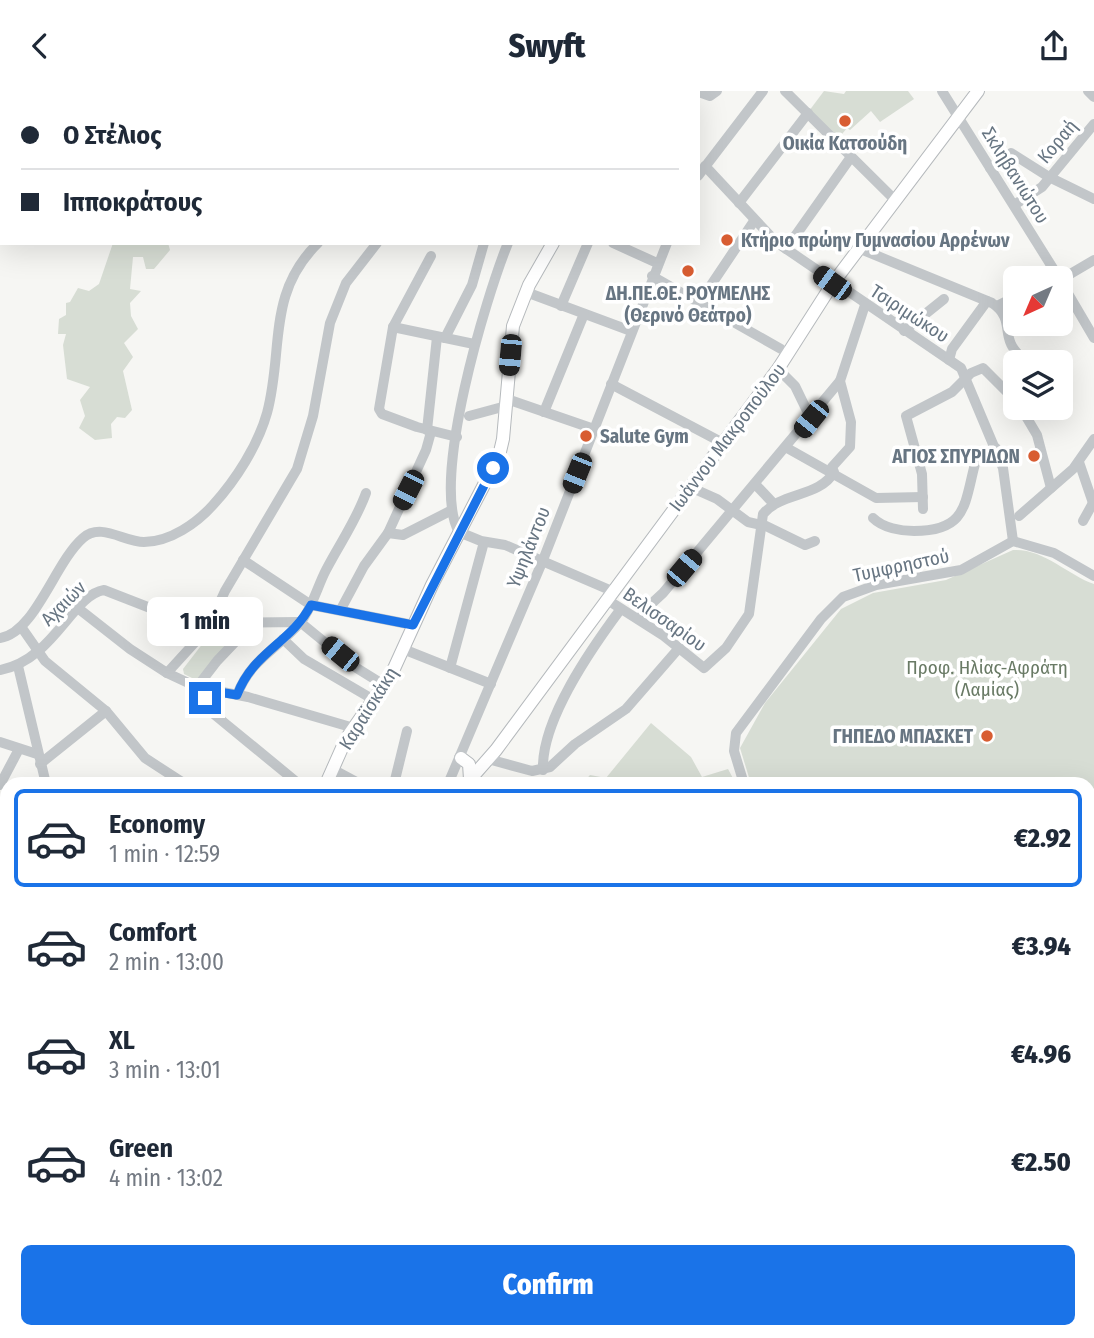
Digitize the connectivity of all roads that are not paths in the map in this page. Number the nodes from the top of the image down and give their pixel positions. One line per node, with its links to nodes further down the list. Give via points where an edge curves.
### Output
1 (763, 91): 11 (street)
2 (785, 91): 7 (street)
3 (942, 91): 8 (street, Σκληβανιώτου)
4 (978, 91): 8 (main road, Ιωάννου Μακροπούλου)
5 (1088, 91): 6 (street)
6 (1094, 97)
7 (808, 113): 10 (street); 17 (street)
8 (959, 118): 12 (street, Σκληβανιώτου); 15 (main road, Ιωάννου Μακροπούλου)
9 (1094, 124): 14 (street, Κοραή)
10 (851, 157): 15 (street); 29 (street)
11 (705, 166): 13 (street); 17 (street, Τσιριμώκου)
12 (990, 168): 14 (street, via 1011,153); 18 (street, Σκληβανιώτου)
13 (700, 173)
14 (1049, 177): 16 (street); 18 (street, Κοραή)
15 (894, 199): 28 (main road, Ιωάννου Μακροπούλου)
16 (1094, 199)
17 (738, 204): 19 (street, Τσιριμώκου)
18 (1014, 205): 33 (street, Σκληβανιώτου)
19 (754, 221): 29 (street, Τσιριμώκου); 41 (street)
20 (316, 245): 107 (street, via 284,293 265,419 219,498 186,528 154,541 101,532 84,537 56,571)
21 (375, 245): 94 (street, via 343,291 327,332 303,455)
22 (483, 245): 50 (street, via 471,285)
23 (507, 245): 52 (street)
24 (552, 245): 37 (main road, Καραϊσκάκη)
25 (587, 245): 44 (street)
26 (620, 245): 32 (street)
27 (666, 245): 32 (street, Υψηλάντου)
28 (858, 248): 36 (main road, Ιωάννου Μακροπούλου); 39 (street)
29 (786, 249): 36 (street, Τσιριμώκου)
30 (431, 256): 47 (street)
31 (1094, 260): 34 (street)
32 (657, 263): 35 (street, Υψηλάντου)
33 (1052, 266)
34 (1073, 272)
35 (652, 276): 41 (street); 48 (street, Υψηλάντου)
36 (832, 283): 43 (street, Τσιριμώκου); 56 (main road, Ιωάννου Μακροπούλου)
37 (526, 292): 44 (street); 61 (main road, Καραϊσκάκη, via 513,326)
38 (944, 299): 49 (street)
39 (987, 301): 45 (street); 55 (street)
40 (1073, 302): 51 (street, Σκληβανιώτου)
41 (699, 303): 53 (street)
42 (1003, 303): 45 (street)
43 (865, 305): 49 (street, Τσιριμώκου); 58 (street)
44 (561, 306): 46 (street)
45 (998, 306): 54 (street)
46 (584, 314): 48 (street); 62 (street)
47 (393, 327): 50 (street); 67 (street, via 379,409)
48 (631, 331): 59 (street, Υψηλάντου)
49 (904, 331): 55 (street, Τσιριμώκου)
50 (441, 337): 52 (street); 67 (street)
51 (1094, 338)
52 (474, 344): 68 (street)
53 (781, 349)
54 (1016, 350)
55 (949, 360): 57 (street, Τσιριμώκου)
56 (778, 369): 64 (street, via 794,386); 70 (main road, Ιωάννου Μακροπούλου)
57 (966, 377): 60 (street, via 983,368); 72 (street, Τσιριμώκου); 79 (street, via 952,392 908,414 905,422 919,464)
58 (841, 381): 64 (street); 74 (street, via 853,436 850,447 832,467)
59 (611, 384): 66 (street, Υψηλάντου); 70 (street)
60 (1003, 388)
61 (506, 402): 62 (street); 63 (street); 89 (main road, Καραϊσκάκη, via 502,448)
62 (544, 412): 66 (street)
63 (469, 416)
64 (811, 419): 71 (street)
65 (1028, 420): 77 (street, via 1037,435)
66 (594, 429): 95 (street, Υψηλάντου)
67 (429, 431): 68 (street); 90 (street, via 426,450)
68 (457, 437): 83 (street)
69 (1094, 439): 73 (street)
70 (723, 443): 76 (main road, Ιωάννου Μακροπούλου)
71 (787, 448): 74 (street); 75 (street)
72 (996, 448): 86 (street, via 976,460 963,507 946,528 903,530); 92 (street, Τσιριμώκου)
73 (1079, 462): 77 (street); 81 (street)
74 (834, 472): 79 (street, via 876,498); 80 (street, via 819,486)
75 (755, 484): 80 (street); 84 (street)
76 (690, 487): 84 (street, via 717,499); 97 (main road, Ιωάννου Μακροπούλου)
77 (1051, 488): 85 (street)
78 (366, 493): 98 (street, via 354,526)
79 (923, 497): 82 (street)
80 (773, 503): 88 (street)
81 (1093, 505): 87 (street)
82 (923, 509)
83 (452, 510): 89 (street); 90 (street, via 403,535)
84 (731, 512): 88 (street); 102 (street)
85 (1019, 516)
86 (873, 518)
87 (1083, 521)
88 (760, 525): 91 (street, via 805,545); 110 (street, Βελισσαρίου, via 749,614 732,641 704,668)
89 (459, 531): 93 (street, Βελισσαρίου); 106 (main road, Καραϊσκάκη)
90 (388, 533): 100 (street)
91 (815, 541)
92 (1013, 541): 96 (street, via 1054,553); 142 (street, Τυμφρηστού, via 961,569 868,587 834,604 736,733 734,755)
93 (484, 542): 95 (street, Βελισσαρίου); 114 (street)
94 (243, 560): 98 (street); 103 (street)
95 (543, 560): 97 (street, Βελισσαρίου); 117 (street, Υψηλάντου)
96 (1094, 576)
97 (609, 595): 101 (street, Βελισσαρίου); 129 (main road, Ιωάννου Μακροπούλου)
98 (311, 605): 100 (street); 105 (street)
99 (79, 609): 103 (street, Αχαιών, via 91,594 104,590 176,618); 112 (street, Αχαιών); 116 (street)
100 (341, 609): 106 (street)
101 (620, 610): 102 (street, Βελισσαρίου); 131 (street, via 571,683 545,745)
102 (637, 617): 110 (street, Βελισσαρίου)
103 (212, 621): 104 (street, Αχαιών); 116 (street)
104 (255, 621): 105 (street, Αχαιών); 119 (street, via 216,661)
105 (300, 622): 109 (street); 118 (street)
106 (413, 625): 111 (main road, Καραϊσκάκη)
107 (22, 628): 108 (street); 112 (street)
108 (0, 638)
109 (283, 639): 120 (street, via 254,664); 121 (street, via 304,659)
110 (679, 648): 131 (street, via 626,709)
111 (403, 649): 114 (street); 118 (main road, Καραϊσκάκη)
112 (39, 654): 113 (street, Αχαιών); 122 (street)
113 (18, 666): 115 (street, Αχαιών); 128 (street)
114 (450, 668): 117 (street)
115 (0, 670)
116 (167, 673): 119 (street)
117 (491, 684): 127 (street, Υψηλάντου)
118 (384, 685): 121 (main road, Καραϊσκάκη)
119 (202, 688): 120 (street); 135 (street, via 210,711)
120 (237, 695): 123 (street)
121 (374, 700): 123 (main road, Καραϊσκάκη)
122 (106, 711): 128 (street); 134 (street, via 150,762)
123 (354, 728): 130 (main road, Καραϊσκάκη)
124 (407, 731): 138 (street)
125 (0, 742): 126 (street)
126 (19, 749): 128 (street); 132 (street)
127 (461, 758): 139 (street, Υψηλάντου); 140 (main road, via 469,764)
128 (39, 759): 133 (street)
129 (488, 759): 131 (street); 141 (main road, Ιωάννου Μακροπούλου)
130 (332, 769): 136 (main road, Καραϊσκάκη); 137 (street)
131 (543, 770)
132 (4, 777)
133 (44, 777)
134 (175, 777)
135 (290, 777)
136 (329, 777)
137 (347, 777)
138 (396, 777)
139 (452, 777)
140 (468, 777)
141 (472, 777)
142 (742, 777)

